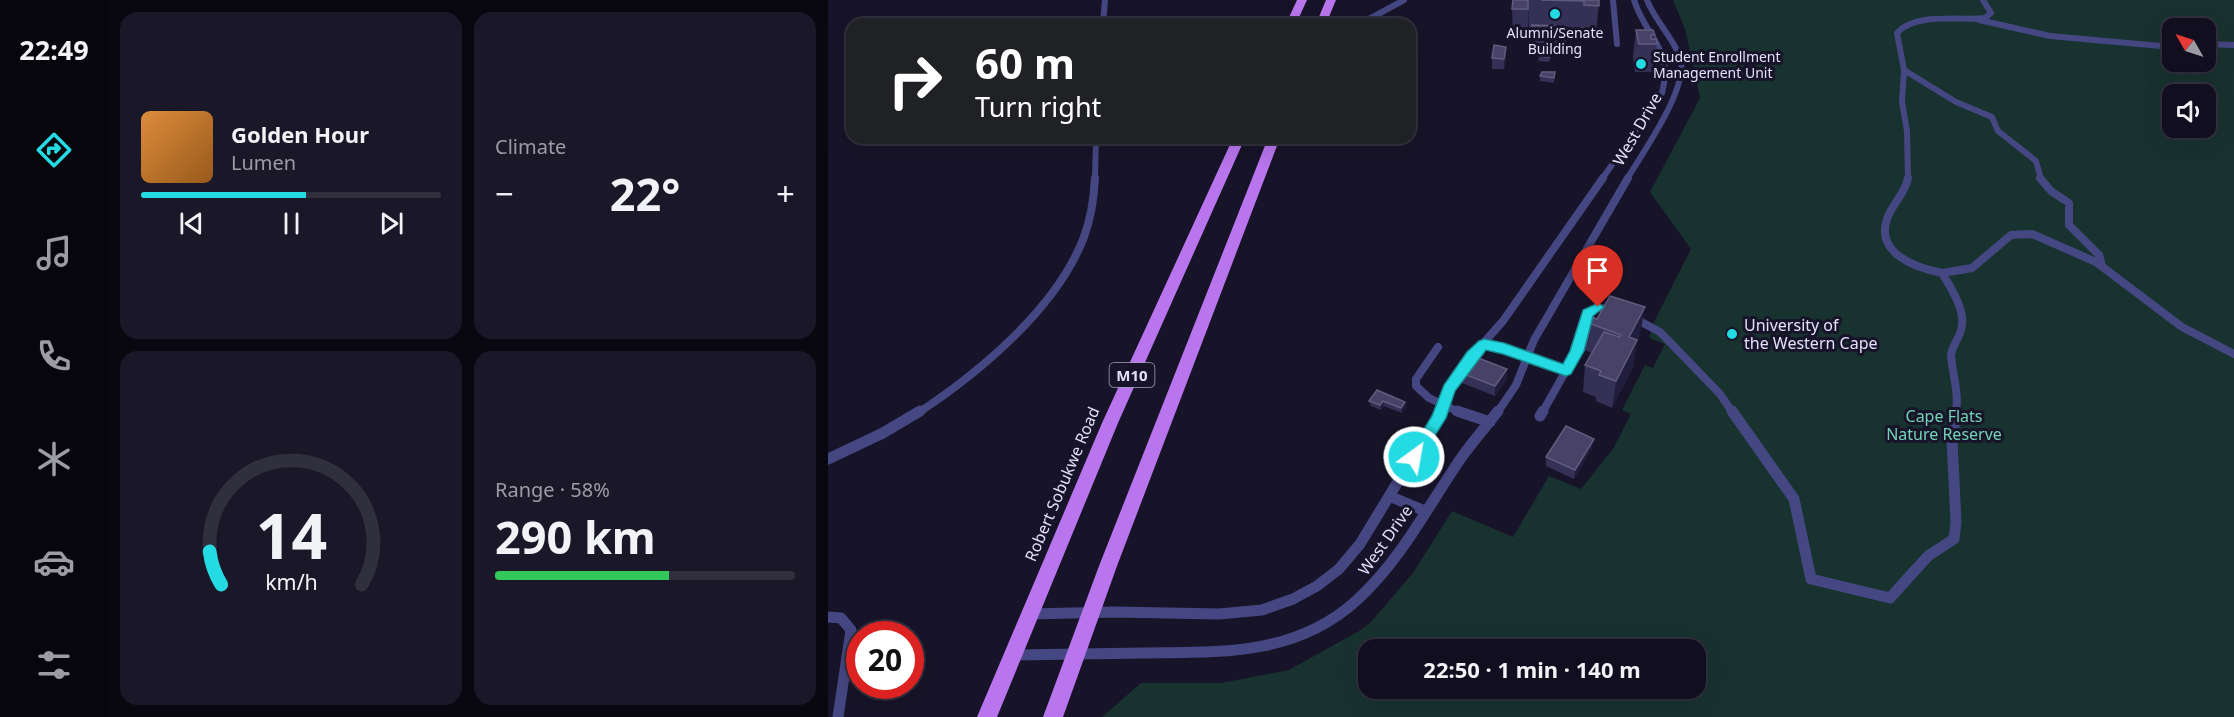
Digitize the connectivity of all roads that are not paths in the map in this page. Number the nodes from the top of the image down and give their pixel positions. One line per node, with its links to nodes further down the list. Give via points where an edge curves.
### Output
1 (1105, 0): 9 (lane)
2 (1302, 0): 10 (main road)
3 (1331, 0): 11 (main road)
4 (1404, 0): 12 (lane)
5 (1613, 0): 14 (lane)
6 (1634, 0): 24 (lane, West Drive, via 1642,22 1665,58 1667,79 1662,93)
7 (1647, 0): 27 (lane, West Drive, via 1650,13 1679,58 1679,83)
8 (1983, 0): 13 (lane, via 1991,13)
9 (1104, 18)
10 (1294, 18)
11 (1324, 18)
12 (1371, 18)
13 (1978, 20): 17 (lane, via 2045,37); 18 (lane, via 1918,22 1901,27 1897,40)
14 (1617, 44)
15 (2216, 44): 16 (lane)
16 (2234, 45)
17 (2162, 46)
18 (1904, 70): 22 (lane, via 1956,102 1992,117 1998,131 2036,161 2038,177 2050,191 2069,203 2069,225 2099,255); 23 (lane, via 1902,102 1909,173 1906,187 1887,219 1885,234 1900,258 1913,266)
19 (1096, 144): 32 (lane, via 1092,209 1084,238 1044,303 958,386 902,424)
20 (1236, 144): 36 (main road, Robert Sobukwe Road / M10)
21 (1272, 144): 35 (main road, M10)
22 (2102, 266): 23 (lane, via 2032,234 2019,233 2011,235 1971,268); 26 (lane, via 2182,327)
23 (1942, 273): 28 (lane, via 1953,290 1962,318 1951,353 1958,400 1952,440 1954,539 1928,555 1890,598 1811,579 1794,499 1720,394 1660,332 1637,319 1598,307 1587,313 1577,351)
24 (1484, 345): 27 (lane); 29 (lane, West Drive, via 1449,388)
25 (1438, 347): 29 (lane, via 1416,379 1416,386)
26 (2234, 354)
27 (1527, 357): 28 (lane); 31 (lane, West Drive, via 1523,373)
28 (1566, 370): 30 (lane)
29 (1443, 404): 31 (lane); 33 (lane, West Drive)
30 (1540, 416)
31 (1490, 422): 34 (lane, West Drive, via 1474,437)
32 (828, 459)
33 (1389, 496): 34 (lane); 35 (lane, West Drive, via 1360,544 1339,569 1293,599 1262,610 1219,614)
34 (1425, 512): 39 (lane, West Drive, via 1377,581 1335,616 1304,634 1266,647 1231,652)
35 (1092, 612): 36 (lane, West Drive); 39 (main road, M10)
36 (1029, 614): 38 (main road, Robert Sobukwe Road / M10)
37 (828, 617): 40 (lane, via 841,618 851,630)
38 (1012, 655): 39 (lane, West Drive); 41 (main road, Robert Sobukwe Road / M10)
39 (1076, 655): 42 (main road, M10)
40 (838, 717)
41 (987, 717)
42 (1053, 717)

